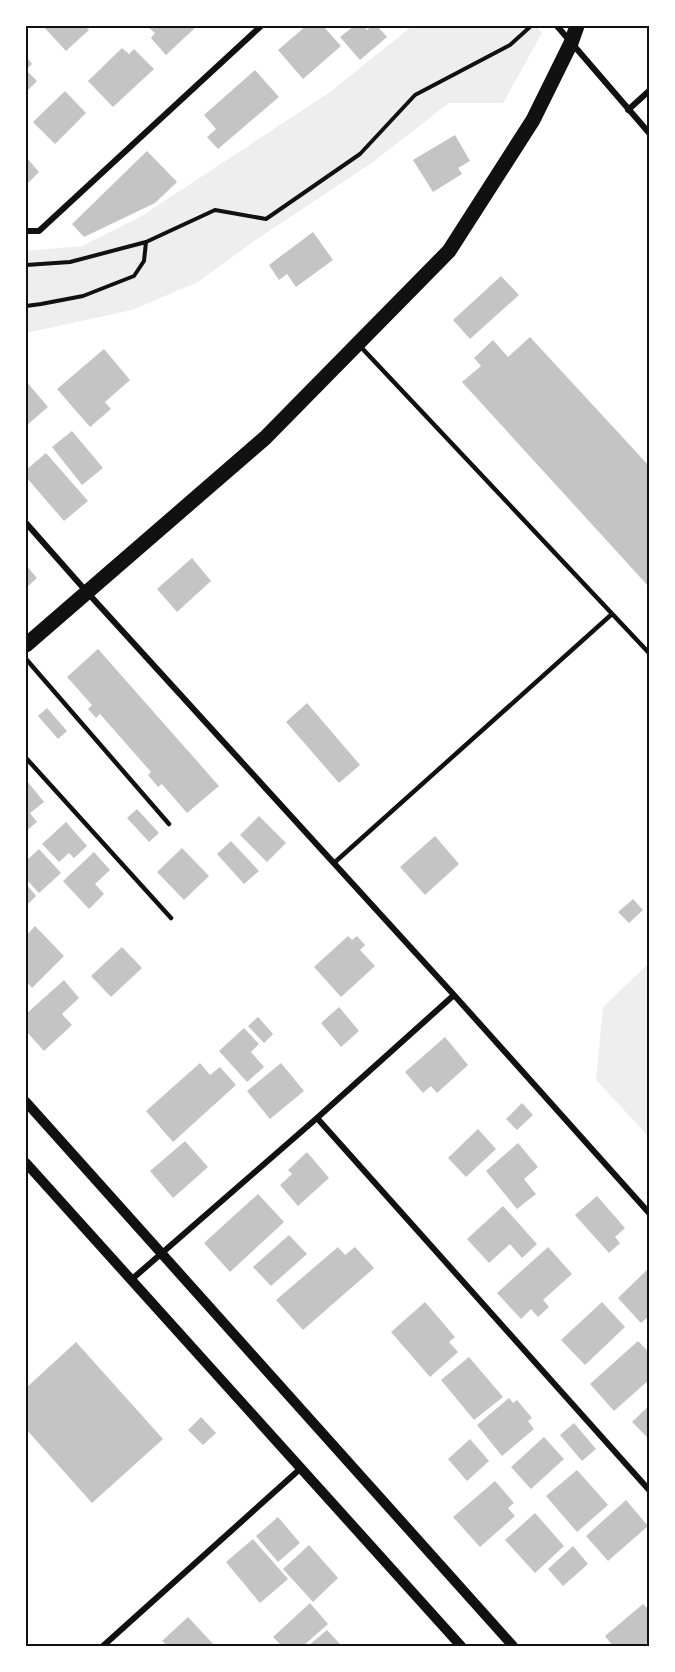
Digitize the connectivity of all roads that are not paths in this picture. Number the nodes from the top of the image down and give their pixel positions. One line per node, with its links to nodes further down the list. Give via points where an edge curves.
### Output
1 (261, 26): 8 (street, via 39,231)
2 (557, 26): 4 (street)
3 (577, 26): 4 (main road)
4 (571, 43): 6 (street); 9 (main road, via 533,120 449,251)
5 (650, 90): 6 (street)
6 (628, 110): 7 (street)
7 (650, 134)
8 (26, 231)
9 (358, 344): 11 (main road, via 265,438); 12 (lane)
10 (26, 523): 11 (street)
11 (86, 591): 13 (main road); 18 (street)
12 (612, 614): 14 (lane); 18 (lane)
13 (26, 645)
14 (650, 654)
15 (26, 659): 17 (lane)
16 (26, 758): 19 (lane)
17 (169, 824)
18 (334, 863): 20 (street)
19 (171, 918)
20 (454, 995): 22 (street); 24 (street)
21 (26, 1102): 25 (street)
22 (317, 1118): 25 (street); 28 (street)
23 (26, 1164): 26 (street)
24 (650, 1214)
25 (162, 1253): 26 (street); 29 (street)
26 (130, 1280): 27 (street)
27 (300, 1468): 30 (street); 31 (street)
28 (650, 1491)
29 (510, 1645)
30 (103, 1647)
31 (461, 1647)

